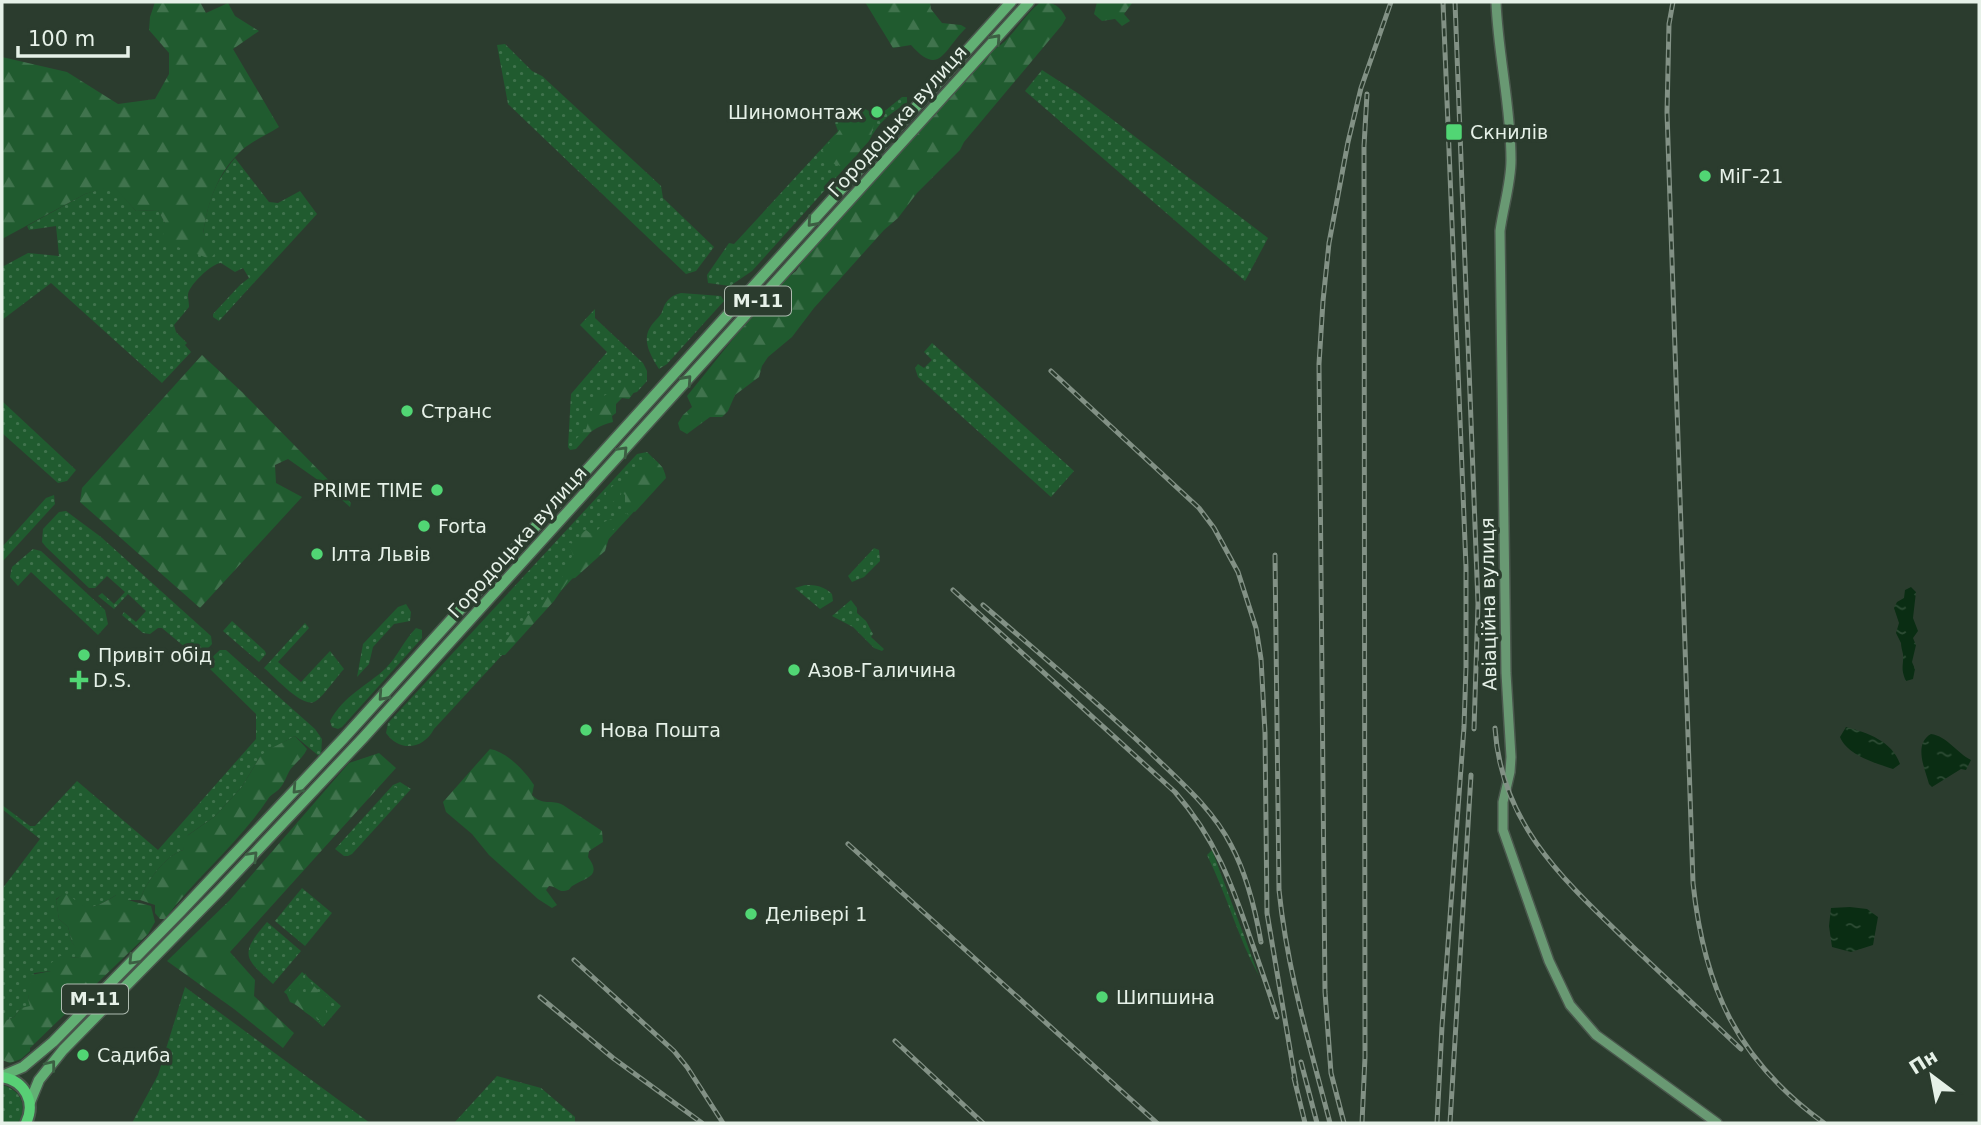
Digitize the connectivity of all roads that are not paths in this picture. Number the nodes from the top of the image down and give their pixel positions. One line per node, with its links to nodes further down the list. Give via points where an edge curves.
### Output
1 (1011, 2): 4 (main road, Городоцька вулиця / М-11, one-way to 4, via 293,793 45,1049)
2 (1029, 2): 5 (main road, Городоцька вулиця / М-11, one-way to 2, via 39,1080 63,1050 363,738)
3 (1496, 2): 8 (street, Авіаційна вулиця, via 1511,162 1500,231 1511,757 1503,830 1549,961 1570,1005 1602,1040)
4 (2, 1077): 5 (highway, via 20,1085)
5 (30, 1106): 6 (highway, М-11); 7 (highway)
6 (26, 1123)
7 (36, 1123)
8 (1717, 1123)

